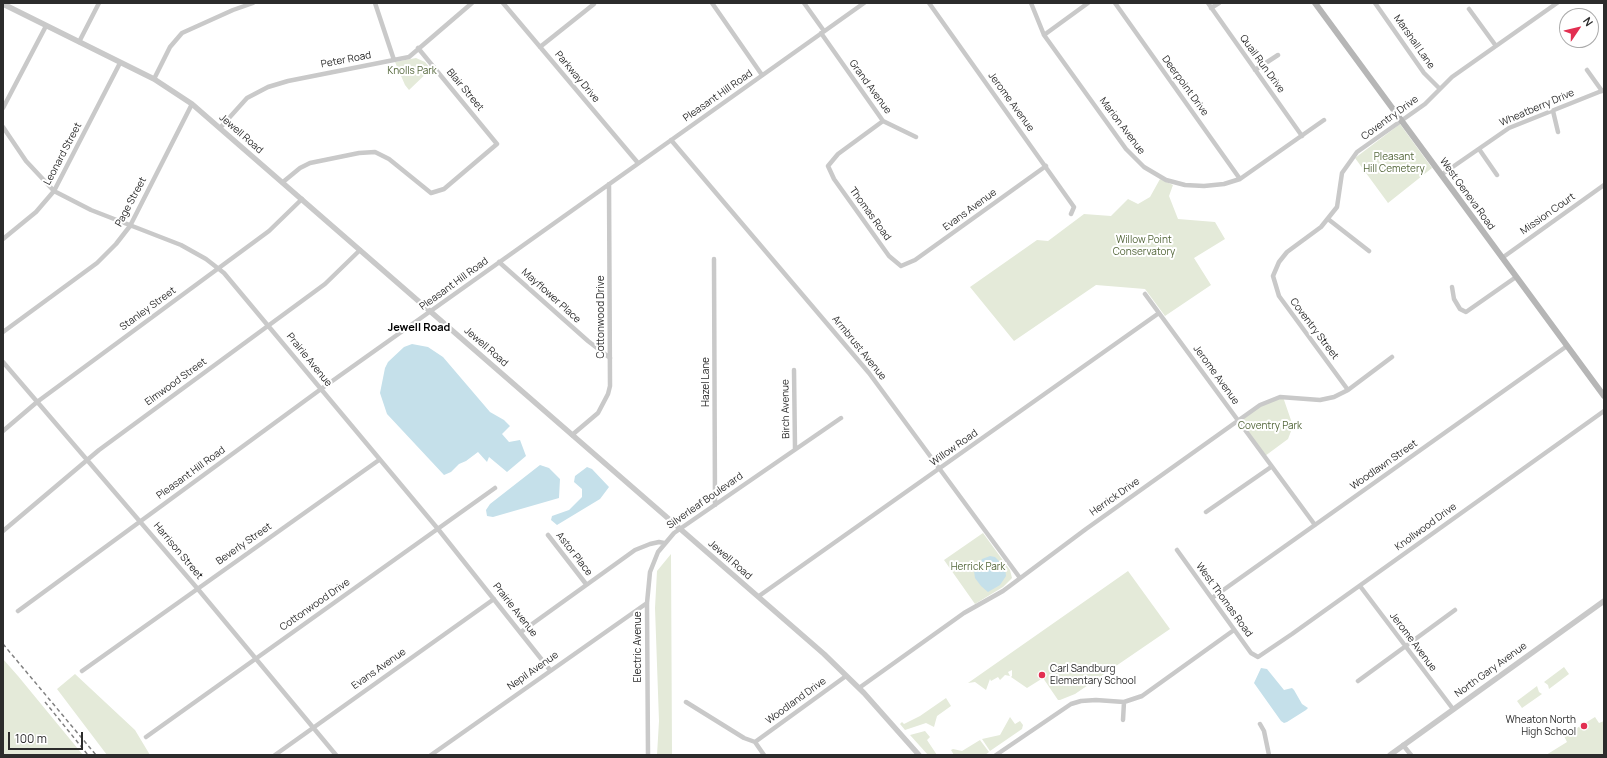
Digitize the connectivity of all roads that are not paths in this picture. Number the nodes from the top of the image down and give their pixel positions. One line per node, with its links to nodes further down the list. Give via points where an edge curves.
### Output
1 (99, 3): 25 (street)
2 (254, 3): 35 (street, via 182,33 170,47)
3 (375, 3): 30 (street)
4 (472, 3): 28 (street, Peter Road)
5 (503, 3): 27 (street, Parkway Drive)
6 (712, 3): 34 (street)
7 (804, 3): 23 (street, Grand Avenue)
8 (864, 3): 23 (street, Pleasant Hill Road)
9 (929, 3): 52 (street, Jerome Avenue)
10 (1031, 3): 24 (street, Marion Avenue)
11 (1088, 3): 24 (street)
12 (1115, 3): 55 (street, Deerpoint Drive)
13 (1208, 3): 20 (street, Quail Run Drive)
14 (1219, 3): 20 (street)
15 (1315, 3): 43 (main road, West Geneva Road)
16 (1375, 3): 36 (street, Marshall Lane, via 1424,73)
17 (1558, 3): 26 (street, Coventry Drive)
18 (3, 4): 22 (street, Jewell Road)
19 (594, 4): 27 (street)
20 (1211, 8): 32 (street, Quail Run Drive)
21 (1469, 9): 26 (street)
22 (46, 26): 25 (street, Jewell Road); 39 (street)
23 (822, 32): 34 (street, Pleasant Hill Road); 42 (street, Grand Avenue)
24 (1044, 34): 55 (street, Marion Avenue, via 1126,149 1144,167 1160,177 1185,185 1214,186)
25 (79, 42): 31 (street, Jewell Road)
26 (1496, 46): 36 (street, Coventry Drive, via 1452,77)
27 (540, 47): 51 (street, Parkway Drive)
28 (418, 48): 30 (street, Peter Road, via 409,57); 56 (street, Blair Street, via 497,144 444,189 431,193 389,159 375,152 310,163)
29 (1278, 55): 32 (street)
30 (394, 60): 45 (street, Peter Road, via 264,88 247,98)
31 (120, 63): 35 (street, Jewell Road); 59 (street, Leonard Street)
32 (1255, 70): 47 (street, Quail Run Drive)
33 (1587, 70): 37 (street)
34 (762, 75): 49 (street, Pleasant Hill Road)
35 (154, 79): 38 (street, Jewell Road)
36 (1440, 89): 43 (street, Coventry Drive)
37 (1603, 91): 40 (street, Wheatberry Drive)
38 (192, 104): 45 (street, Jewell Road); 63 (street, Page Street)
39 (3, 108)
40 (1553, 111): 46 (street); 50 (street, Wheatberry Drive, via 1509,128)
41 (1324, 120): 47 (street, Marion Avenue)
42 (883, 122): 48 (street, Grand Avenue); 70 (street, Thomas Road, via 838,154 828,166 834,179 889,256 901,266)
43 (1401, 122): 53 (main road, West Geneva Road); 62 (street, Coventry Drive, via 1357,152 1350,161 1342,173 1337,207)
44 (3, 127): 59 (street, Prairie Avenue, via 26,161)
45 (220, 128): 56 (street, Jewell Road)
46 (1558, 132)
47 (1302, 136): 55 (street, Marion Avenue)
48 (916, 137)
49 (671, 140): 51 (street, Pleasant Hill Road); 98 (street, Armbrust Avenue, via 869,373)
50 (1479, 149): 53 (street, Wheatberry Drive); 54 (street)
51 (638, 164): 57 (street, Pleasant Hill Road)
52 (1046, 166): 61 (street, Jerome Avenue, via 1074,207); 70 (street, Evans Avenue, via 915,260)
53 (1441, 175): 67 (main road, West Geneva Road)
54 (1497, 175)
55 (1240, 178)
56 (282, 182): 60 (street, Jewell Road)
57 (609, 184): 69 (street, Pleasant Hill Road); 82 (street, Cottonwood Drive)
58 (1604, 185): 67 (street, Mission Court)
59 (54, 191): 63 (street, Prairie Avenue, via 85,208); 64 (street, Leonard Street, via 36,212)
60 (302, 199): 65 (street, Jewell Road); 71 (street, Stanley Street, via 274,227)
61 (1071, 214)
62 (1328, 219): 66 (street); 72 (street, Coventry Drive, via 1284,255)
63 (130, 226): 71 (street, Prairie Avenue, via 181,245); 79 (street, Page Street, via 97,263)
64 (3, 239)
65 (360, 250): 76 (street, Jewell Road); 78 (street, Elmwood Street, via 325,284)
66 (1369, 251)
67 (1502, 258): 73 (main road, West Geneva Road)
68 (714, 260): 100 (street, Hazel Lane)
69 (499, 262): 76 (street, Pleasant Hill Road); 82 (street, Mayflower Place)
70 (904, 265)
71 (218, 268): 78 (street, Prairie Avenue); 88 (street, Stanley Street)
72 (1273, 276): 86 (street, Coventry Street, via 1281,300)
73 (1516, 277): 74 (street, via 1466,312 1460,309 1454,299); 80 (main road, West Geneva Road)
74 (1452, 287)
75 (1145, 294): 77 (street, Jerome Avenue)
76 (431, 312): 85 (street, Pleasant Hill Road); 93 (street, Jewell Road)
77 (1159, 313): 91 (street, Jerome Avenue); 98 (street, Willow Road)
78 (269, 325): 85 (street, Prairie Avenue); 95 (street, Elmwood Street)
79 (3, 332)
80 (1567, 346): 87 (main road, West Geneva Road); 103 (street, Woodlawn Street)
81 (1392, 357): 86 (street, Herrick Drive)
82 (610, 358): 93 (street, Cottonwood Drive, via 610,386 603,405 594,417)
83 (3, 362): 88 (street, Harrison Street)
84 (794, 370): 94 (street, Birch Avenue)
85 (321, 389): 96 (street, Prairie Avenue); 102 (street, Pleasant Hill Road)
86 (1348, 390): 91 (street, Herrick Drive, via 1320,400 1274,398)
87 (1604, 396)
88 (37, 402): 92 (street, Stanley Street); 95 (street, Harrison Street)
89 (1604, 411): 112 (street, Knollwood Drive)
90 (841, 418): 94 (street, Silverleaf Boulevard)
91 (1238, 421): 97 (street, Jerome Avenue); 110 (street, Herrick Drive)
92 (3, 431)
93 (572, 435): 104 (street, Jewell Road)
94 (795, 448): 100 (street, Silverleaf Boulevard)
95 (88, 459): 102 (street, Harrison Street); 106 (street, Elmwood Street)
96 (378, 460): 105 (street, Prairie Avenue); 113 (street, Beverly Street)
97 (1272, 466): 101 (street); 103 (street, Jerome Avenue)
98 (939, 469): 110 (street, Armbrust Avenue); 114 (street, Willow Road)
99 (495, 488): 105 (street, Cottonwood Drive)
100 (715, 505): 104 (street, Silverleaf Boulevard)
101 (1206, 512)
102 (141, 522): 113 (street, Harrison Street); 120 (street, Pleasant Hill Road)
103 (1315, 525): 115 (street, Woodlawn Street)
104 (680, 528): 108 (street, Silverleaf Boulevard); 114 (street, Jewell Road)
105 (438, 529): 116 (street, Prairie Avenue); 125 (street, Cottonwood Drive)
106 (3, 531)
107 (548, 535): 111 (street, Astor Place)
108 (664, 543): 111 (street, Silverleaf Boulevard, via 642,546); 118 (street, Electric Avenue, via 652,564)
109 (1177, 550): 115 (street, West Thomas Road)
110 (1020, 578): 130 (street, Herrick Drive, via 1003,591 964,613)
111 (586, 584): 122 (street, Silverleaf Boulevard)
112 (1360, 586): 123 (street, Jerome Avenue); 124 (street, Knollwood Drive)
113 (198, 588): 125 (street, Harrison Street); 127 (street, Beverly Street)
114 (759, 596): 128 (street, Jewell Road)
115 (1212, 598): 121 (street, West Thomas Road)
116 (494, 599): 122 (street, Prairie Avenue); 136 (street, Evans Avenue)
117 (1604, 601): 133 (street, North Gary Avenue)
118 (647, 603): 126 (street, Nepil Avenue); 140 (street, Electric Avenue)
119 (1455, 610): 123 (street)
120 (18, 611)
121 (1234, 630): 124 (street, West Thomas Road, via 1251,653); 132 (street, via 1148,692 1137,699)
122 (521, 632): 126 (street, Prairie Avenue)
123 (1405, 647): 129 (street); 133 (street, Jerome Avenue)
124 (1258, 657)
125 (255, 658): 136 (street, Harrison Street); 137 (street, Cottonwood Drive)
126 (550, 670): 143 (street, Nepil Avenue)
127 (82, 671)
128 (846, 676): 130 (street, Jewell Road); 138 (street, Woodland Drive)
129 (1358, 681)
130 (859, 688): 145 (street, Jewell Road)
131 (686, 702): 138 (street, via 744,738)
132 (1124, 702): 134 (street); 146 (street, via 1096,700 1070,704)
133 (1453, 709): 139 (street, North Gary Avenue)
134 (1123, 720)
135 (1260, 724): 147 (street, via 1264,730)
136 (313, 727): 141 (street, Evans Avenue); 142 (street, Harrison Street)
137 (146, 737)
138 (755, 742): 144 (street)
139 (1403, 745): 148 (street, North Gary Avenue); 149 (street)
140 (647, 754)
141 (275, 755)
142 (336, 755)
143 (431, 755)
144 (764, 755)
145 (919, 755)
146 (996, 755)
147 (1269, 755)
148 (1390, 755)
149 (1410, 755)

